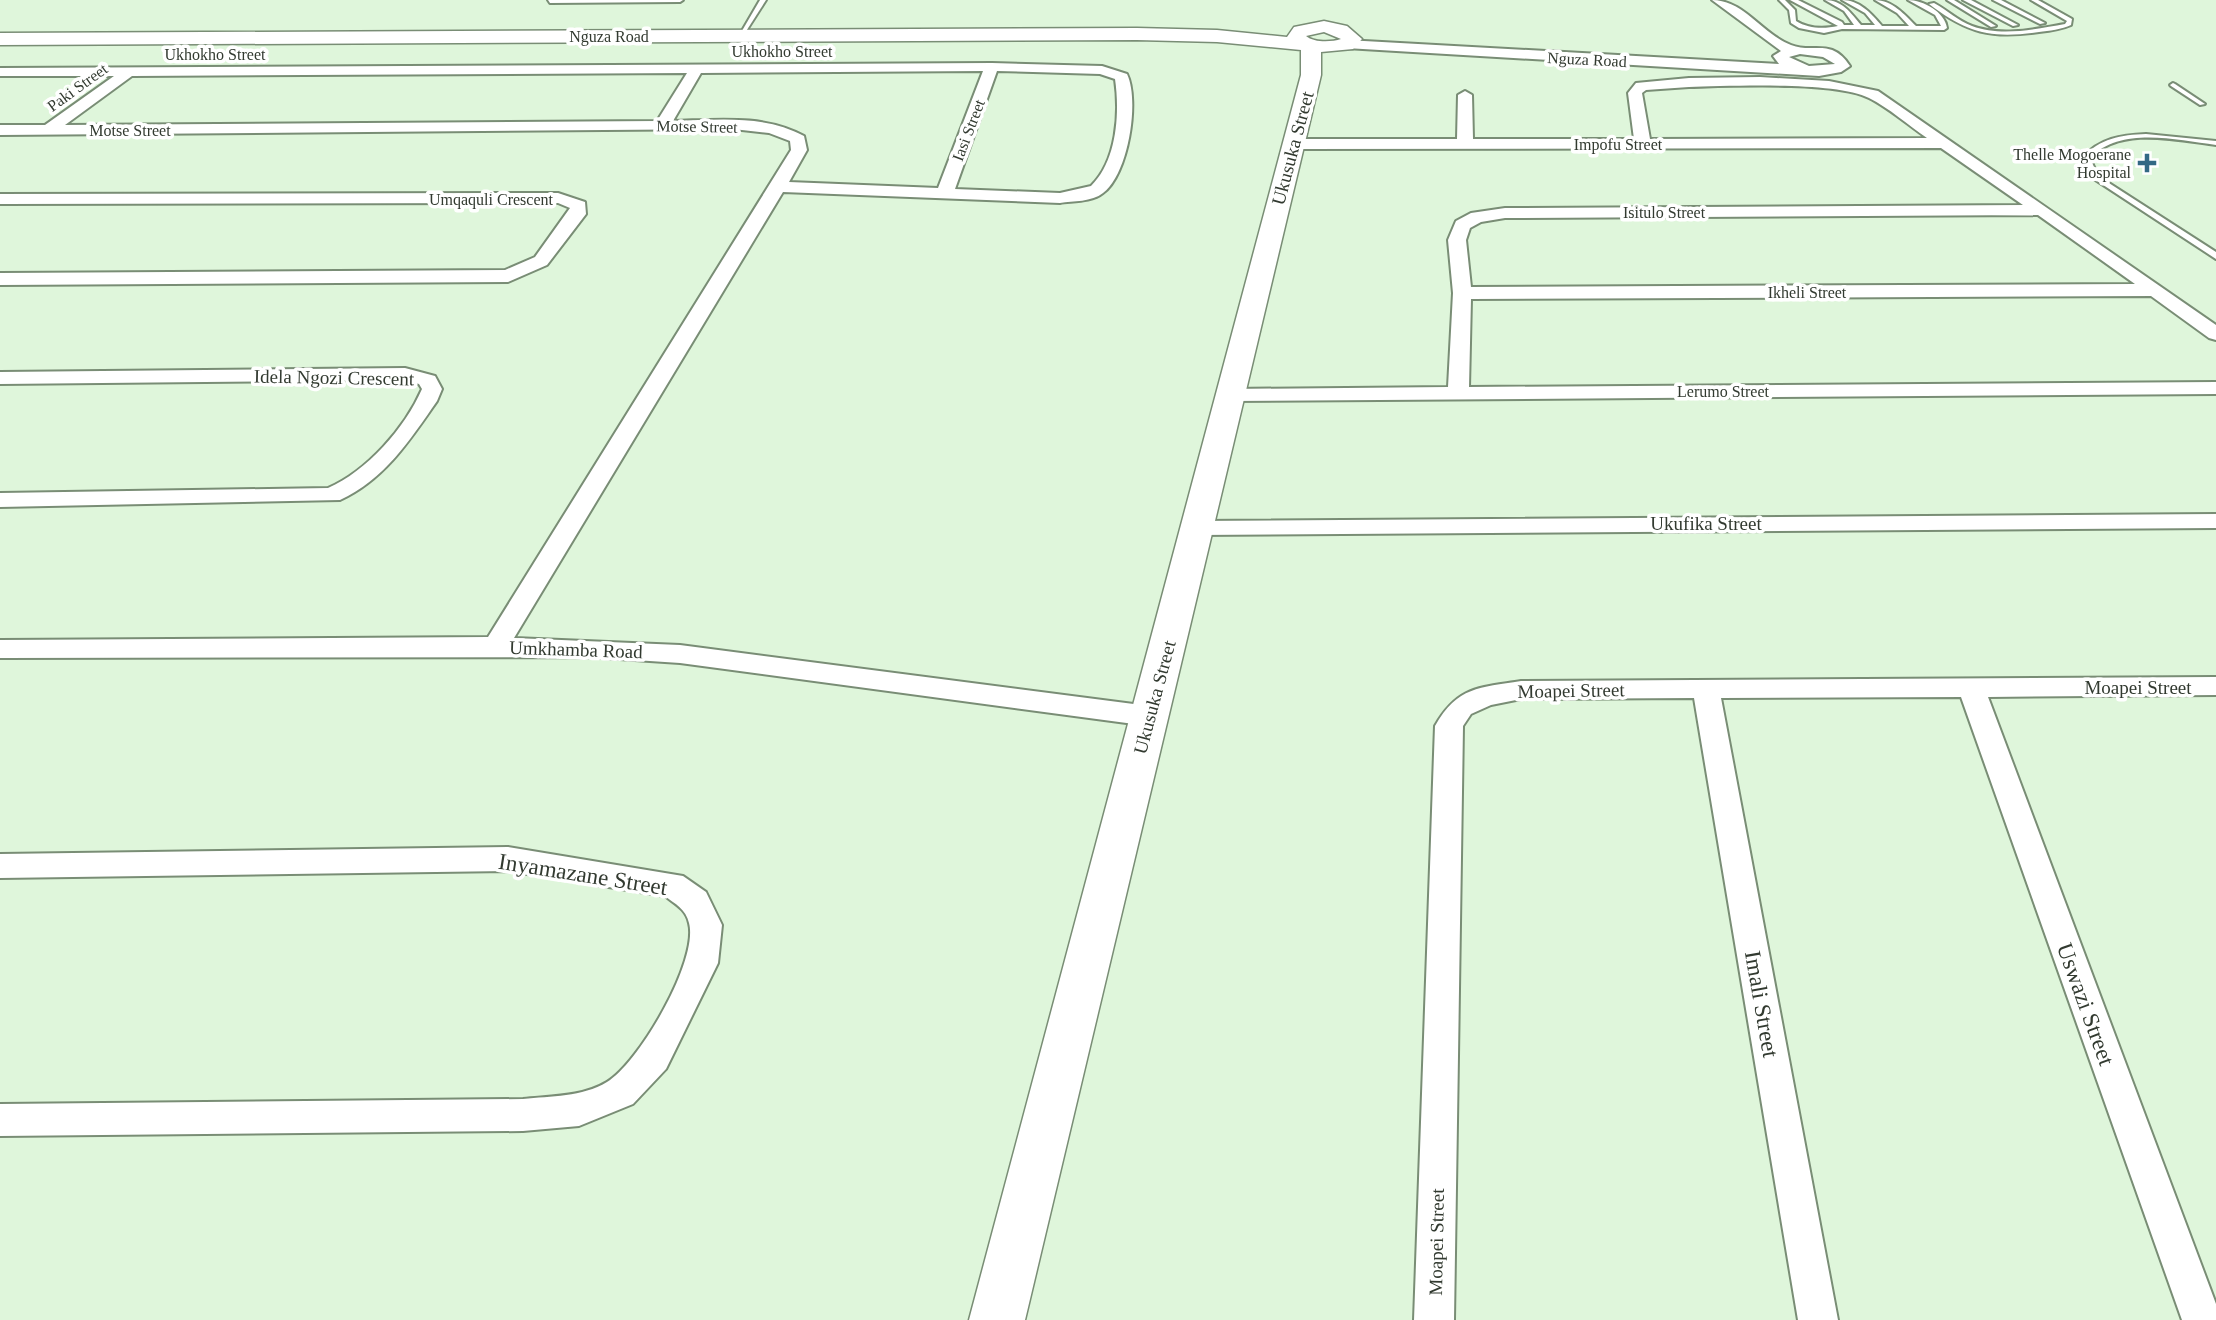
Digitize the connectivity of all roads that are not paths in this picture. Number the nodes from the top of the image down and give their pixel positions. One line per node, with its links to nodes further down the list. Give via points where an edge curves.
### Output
1 (680, 0): 22 (lane)
2 (763, 0): 36 (lane)
3 (1718, 0): 41 (street)
4 (1735, 0): 40 (street)
5 (1782, 0): 29 (lane, via 1792,10 1796,25 1825,32)
6 (1793, 0): 23 (lane)
7 (1809, 0): 23 (lane)
8 (1828, 0): 30 (lane, via 1846,10)
9 (1845, 0): 31 (lane, via 1867,12)
10 (1861, 0): 33 (lane, via 1884,14)
11 (1878, 0): 34 (lane)
12 (1895, 0): 35 (lane, via 1919,13)
13 (1911, 0): 35 (lane, via 1944,23 1944,28)
14 (1925, 0): 32 (lane)
15 (1950, 0): 28 (lane)
16 (1966, 0): 27 (lane)
17 (1980, 0): 26 (lane)
18 (1996, 0): 25 (lane)
19 (2009, 0): 24 (lane)
20 (2024, 0): 24 (lane, via 2051,13)
21 (2034, 0): 32 (lane, via 2064,15 2070,20 2068,25 1990,33)
22 (550, 1)
23 (1835, 20): 29 (lane)
24 (2053, 22): 25 (lane)
25 (2042, 23): 26 (lane)
26 (2028, 24): 27 (lane)
27 (2015, 25): 28 (lane)
28 (1993, 26): 32 (lane)
29 (1842, 27): 30 (lane)
30 (1859, 27): 31 (lane)
31 (1880, 27): 33 (lane)
32 (1968, 27)
33 (1895, 28): 34 (lane)
34 (1915, 28): 35 (lane)
35 (1929, 28)
36 (741, 35): 38 (street, Nguza Road); 39 (street, Nguza Road, via 1217,36)
37 (1344, 38): 39 (street, Ukusuka Street); 39 (street, Nguza Road, via 1321,27); 39 (street, via 1319,11); 42 (street, Nguza Road, via 1608,60)
38 (0, 39)
39 (1306, 45): 56 (street, Ukusuka Street)
40 (1806, 50): 41 (street, Nguza Road); 45 (street, Nguza Road, via 1833,56 1843,65 1834,70)
41 (1784, 53): 42 (street, Nguza Road); 45 (street, via 1788,64)
42 (1744, 64): 45 (street, Nguza Road)
43 (992, 67): 44 (street, Ukhokho Street); 60 (street, Iasi Street); 60 (street, Ukhokho Street, via 1102,69 1122,77 1126,111 1121,141 1105,182 1083,195)
44 (696, 69): 47 (street, Ukhokho Street); 51 (street)
45 (1805, 70)
46 (0, 72): 47 (street, Ukhokho Street)
47 (128, 72): 53 (street, Paki Street)
48 (2173, 85): 50 (lane)
49 (1465, 95): 57 (street)
50 (2202, 104)
51 (662, 126): 53 (street, Motse Street); 59 (street, Motse Street, via 770,127 790,132 798,139 799,150)
52 (0, 130): 53 (street, Motse Street)
53 (48, 130)
54 (1943, 143): 58 (street, Impofu Street); 58 (street, via 1873,94 1817,83 1652,84 1637,89); 62 (street)
55 (2216, 143): 63 (lane, via 2119,138 2099,144 2086,158 2095,177)
56 (1294, 144): 57 (street, Impofu Street); 71 (street, Ukusuka Street)
57 (1465, 144): 58 (street, Impofu Street)
58 (1643, 144)
59 (778, 187): 60 (street, Ukhokho Street); 75 (street, Motse Street)
60 (945, 193)
61 (0, 199): 64 (street, Umqaquli Crescent, via 558,198 579,206 541,261 508,276)
62 (2038, 210): 65 (street); 66 (street, Isitulo Street, via 1477,217 1462,225 1457,240)
63 (2216, 256)
64 (0, 279)
65 (2152, 290): 66 (street, Ikheli Street); 67 (street)
66 (1462, 293): 70 (street, Isitulo Street)
67 (2216, 334)
68 (0, 378): 72 (street, Idela Ngozi Crescent, via 405,374 428,380 432,389 369,476 331,495)
69 (2216, 388): 70 (street, Lerumo Street)
70 (1458, 393): 71 (street, Lerumo Street)
71 (1230, 395): 74 (street, Ukusuka Street)
72 (0, 500)
73 (2216, 521): 74 (street, Ukufika Street)
74 (1197, 528): 80 (street, Ukusuka Street)
75 (496, 646): 76 (street, Umkhamba Road); 80 (street, Umkhamba Road, via 680,654)
76 (0, 649)
77 (2216, 686): 79 (street, Moapei Street)
78 (1706, 688): 79 (street, Moapei Street); 84 (street, Moapei Street, via 1521,690 1486,696 1461,707 1449,726); 85 (street, Imali Street)
79 (1971, 688): 86 (street, Uswazi Street)
80 (1149, 716): 83 (street, Ukusuka Street)
81 (0, 866): 82 (street, Inyamazane Street, via 508,859 672,885 695,901 706,925 702,963 654,1058 621,1093 579,1110 523,1115)
82 (0, 1120)
83 (997, 1320)
84 (1434, 1320)
85 (1818, 1320)
86 (2203, 1320)

